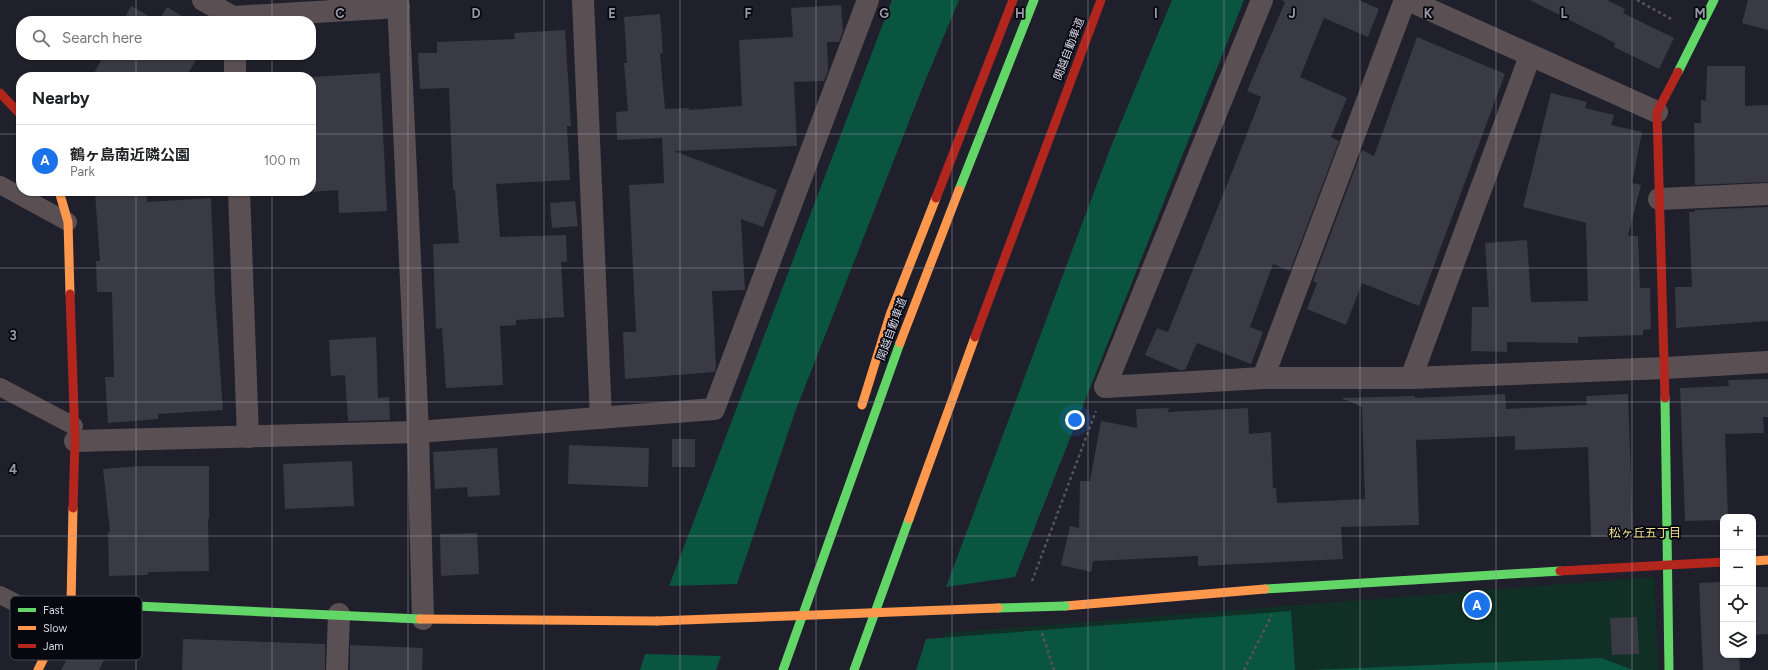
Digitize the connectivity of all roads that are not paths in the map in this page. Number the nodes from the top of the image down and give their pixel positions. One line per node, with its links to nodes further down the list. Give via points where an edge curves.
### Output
1 (203, 0): 12 (street)
2 (583, 0): 34 (street)
3 (868, 0): 34 (street, via 714,409)
4 (1013, 0): 33 (main road, via 890,315)
5 (1034, 0): 52 (main road, 関越自動車道, via 905,328)
6 (1101, 0): 53 (main road, 関越自動車道, via 974,338)
7 (1262, 0): 30 (street, via 1105,387)
8 (1405, 0): 30 (street)
9 (1408, 0): 14 (street)
10 (1714, 0): 19 (main road)
11 (398, 3): 13 (street); 35 (street)
12 (228, 16)
13 (264, 16)
14 (1530, 56): 19 (street); 31 (street)
15 (235, 60): 16 (street)
16 (235, 72)
17 (0, 93): 18 (main road)
18 (16, 110)
19 (1657, 112): 26 (main road)
20 (0, 185): 21 (lane)
21 (16, 194)
22 (1768, 194): 26 (street)
23 (20, 196): 27 (lane)
24 (61, 196): 27 (main road)
25 (239, 196): 37 (street)
26 (1659, 199): 29 (main road)
27 (68, 222): 36 (main road)
28 (1768, 362): 29 (street)
29 (1665, 368): 31 (street); 42 (main road)
30 (1263, 378): 31 (street)
31 (1411, 378)
32 (0, 387): 36 (lane)
33 (860, 413)
34 (601, 418): 35 (street)
35 (418, 432): 37 (street); 48 (street)
36 (75, 434): 37 (street); 44 (main road)
37 (248, 437)
38 (830, 511): 52 (main road)
39 (1768, 560): 40 (main road)
40 (1756, 561)
41 (1720, 562): 42 (main road)
42 (1667, 564): 48 (main road, bridge, via 1286,587 1065,606 657,621); 54 (main road)
43 (0, 595): 45 (lane)
44 (72, 596)
45 (10, 600)
46 (142, 607): 47 (main road)
47 (339, 614): 48 (main road); 51 (street)
48 (423, 619)
49 (43, 660): 50 (main road)
50 (38, 670)
51 (337, 670)
52 (782, 670)
53 (854, 670)
54 (1669, 670)

